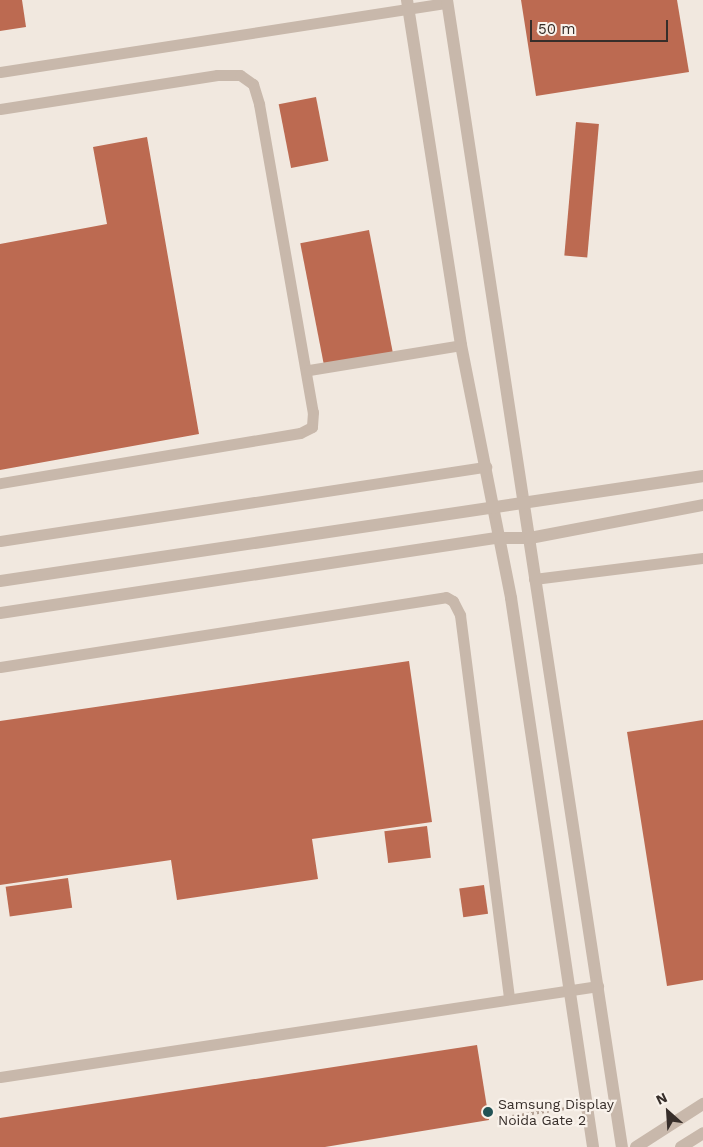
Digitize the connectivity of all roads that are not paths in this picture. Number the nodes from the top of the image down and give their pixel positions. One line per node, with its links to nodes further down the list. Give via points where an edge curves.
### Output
1 (447, 1): 2 (lane); 10 (street)
2 (407, 4): 3 (lane); 5 (street)
3 (0, 72)
4 (0, 109): 6 (lane, via 217,76 240,75 253,84)
5 (461, 344): 6 (lane); 7 (street)
6 (309, 370): 9 (lane, via 312,427 300,433)
7 (486, 467): 12 (street); 15 (lane)
8 (703, 476): 10 (street)
9 (0, 483)
10 (526, 506): 12 (street); 14 (street)
11 (703, 506): 14 (street)
12 (491, 508): 13 (street); 18 (street)
13 (496, 538): 14 (street); 19 (street); 22 (street, via 512,608)
14 (530, 538): 17 (street)
15 (0, 541)
16 (703, 558): 17 (lane)
17 (534, 579): 21 (street)
18 (0, 582)
19 (0, 613)
20 (0, 667): 23 (lane, via 446,598 453,602 460,615)
21 (598, 986): 22 (lane); 28 (street)
22 (569, 990): 23 (lane); 27 (street)
23 (509, 999): 24 (lane)
24 (0, 1077)
25 (703, 1104): 29 (street)
26 (703, 1133): 30 (street)
27 (593, 1147)
28 (622, 1147)
29 (636, 1147)
30 (681, 1147)

